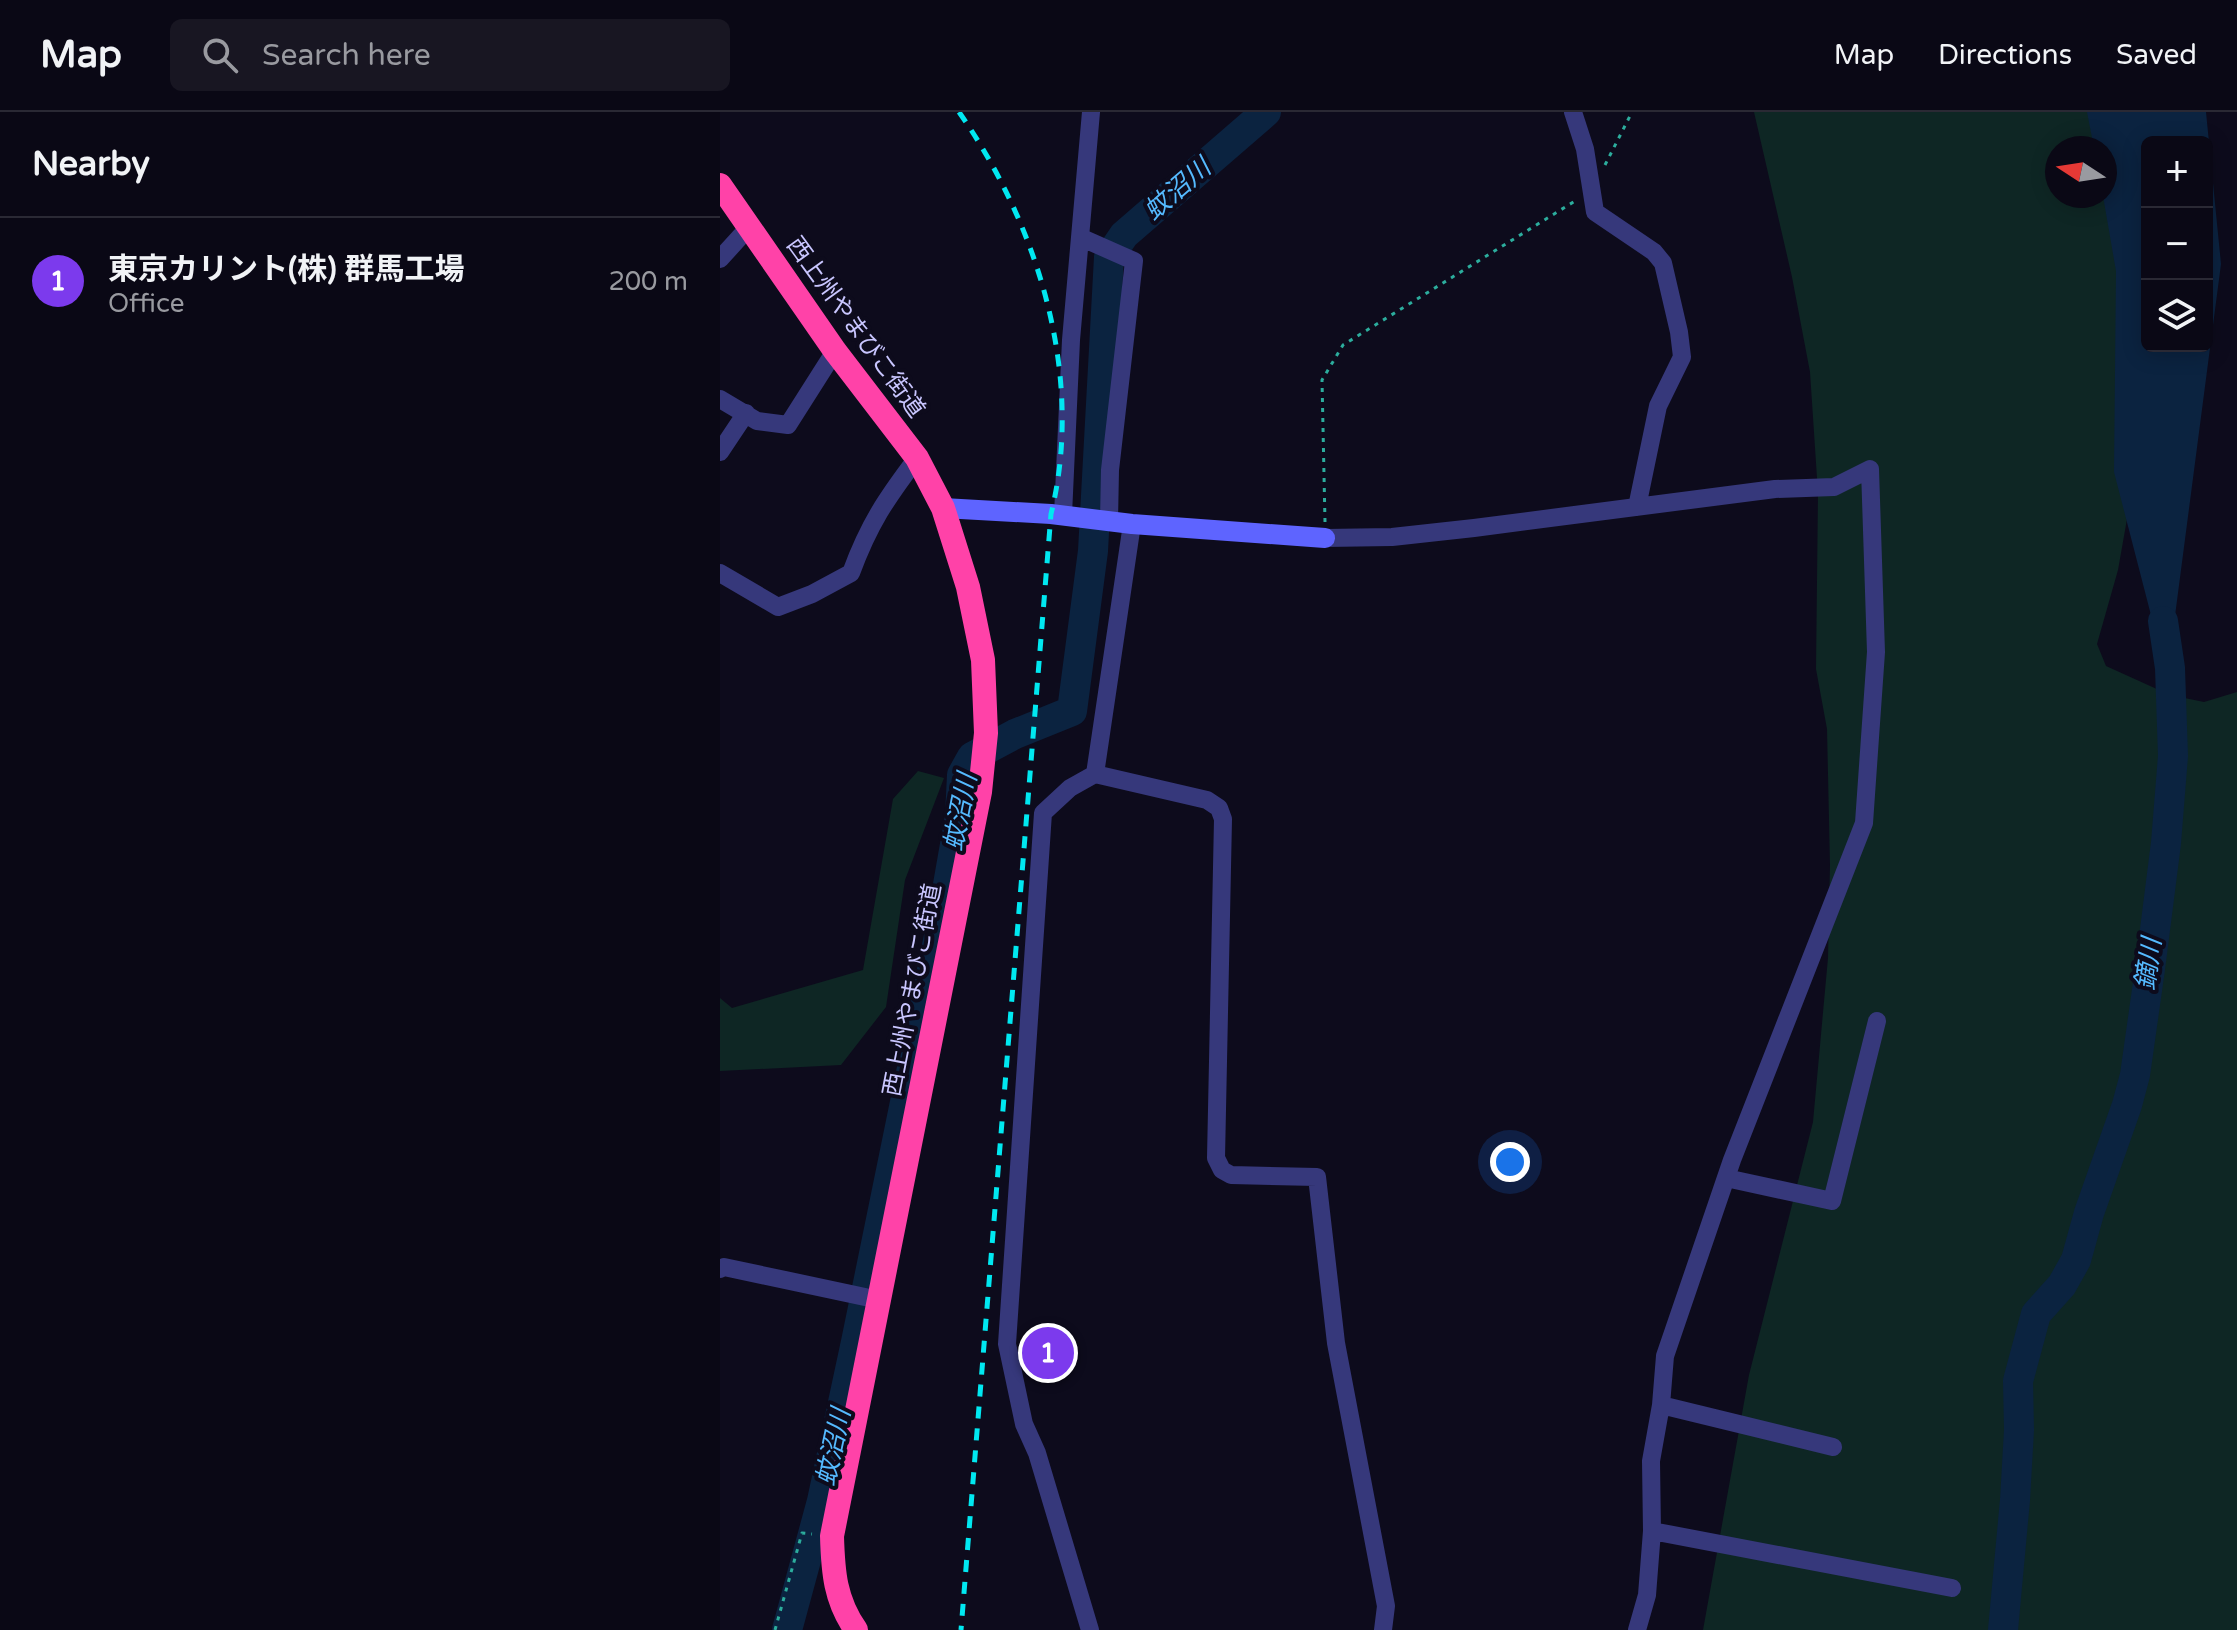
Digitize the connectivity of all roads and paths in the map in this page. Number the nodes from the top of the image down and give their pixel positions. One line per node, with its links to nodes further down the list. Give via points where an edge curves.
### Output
1 (1091, 112): 7 (street)
2 (1573, 112): 5 (street)
3 (1632, 112): 5 (path)
4 (720, 185): 6 (highway, 西上州やまびこ街道)
5 (1592, 190): 14 (street, via 1595,212 1663,263 1679,332 1682,357 1658,406); 19 (path, via 1343,345 1322,380)
6 (749, 227): 8 (street); 9 (highway, 西上州やまびこ街道)
7 (1088, 241): 16 (street, via 1071,340); 17 (street, via 1134,261)
8 (720, 259)
9 (835, 351): 11 (street, via 788,425 757,421); 13 (highway, 西上州やまびこ街道)
10 (720, 399): 11 (street)
11 (746, 413): 12 (street)
12 (720, 452)
13 (917, 458): 15 (highway, 西上州やまびこ街道); 20 (street, via 883,503 851,573 778,607)
14 (1637, 507): 19 (street, via 1392,537); 23 (street, via 1834,487 1870,469 1876,652 1864,823)
15 (943, 508): 16 (street); 25 (highway, 西上州やまびこ街道, via 968,587 983,660 986,733 980,792)
16 (1063, 515): 17 (street)
17 (1109, 521): 18 (street)
18 (1132, 524): 19 (street); 21 (street)
19 (1325, 538)
20 (720, 573)
21 (1095, 774): 33 (street, via 1043,813 1007,1344 1024,1424); 34 (street, via 1207,800 1219,808 1223,819 1216,1158 1231,1175 1317,1177 1336,1343 1386,1606)
22 (1877, 1021): 23 (street, via 1832,1201)
23 (1726, 1178): 26 (street, via 1665,1356)
24 (720, 1269): 25 (street)
25 (868, 1299): 29 (highway, 西上州やまびこ街道)
26 (1661, 1405): 27 (street); 28 (street, via 1651,1461)
27 (1833, 1447)
28 (1652, 1531): 30 (street); 35 (street, via 1647,1595)
29 (832, 1536): 31 (path, via 802,1533); 32 (highway, 西上州やまびこ街道, via 833,1580)
30 (1952, 1588)
31 (775, 1630)
32 (856, 1630)
33 (1090, 1630)
34 (1383, 1630)
35 (1637, 1630)

